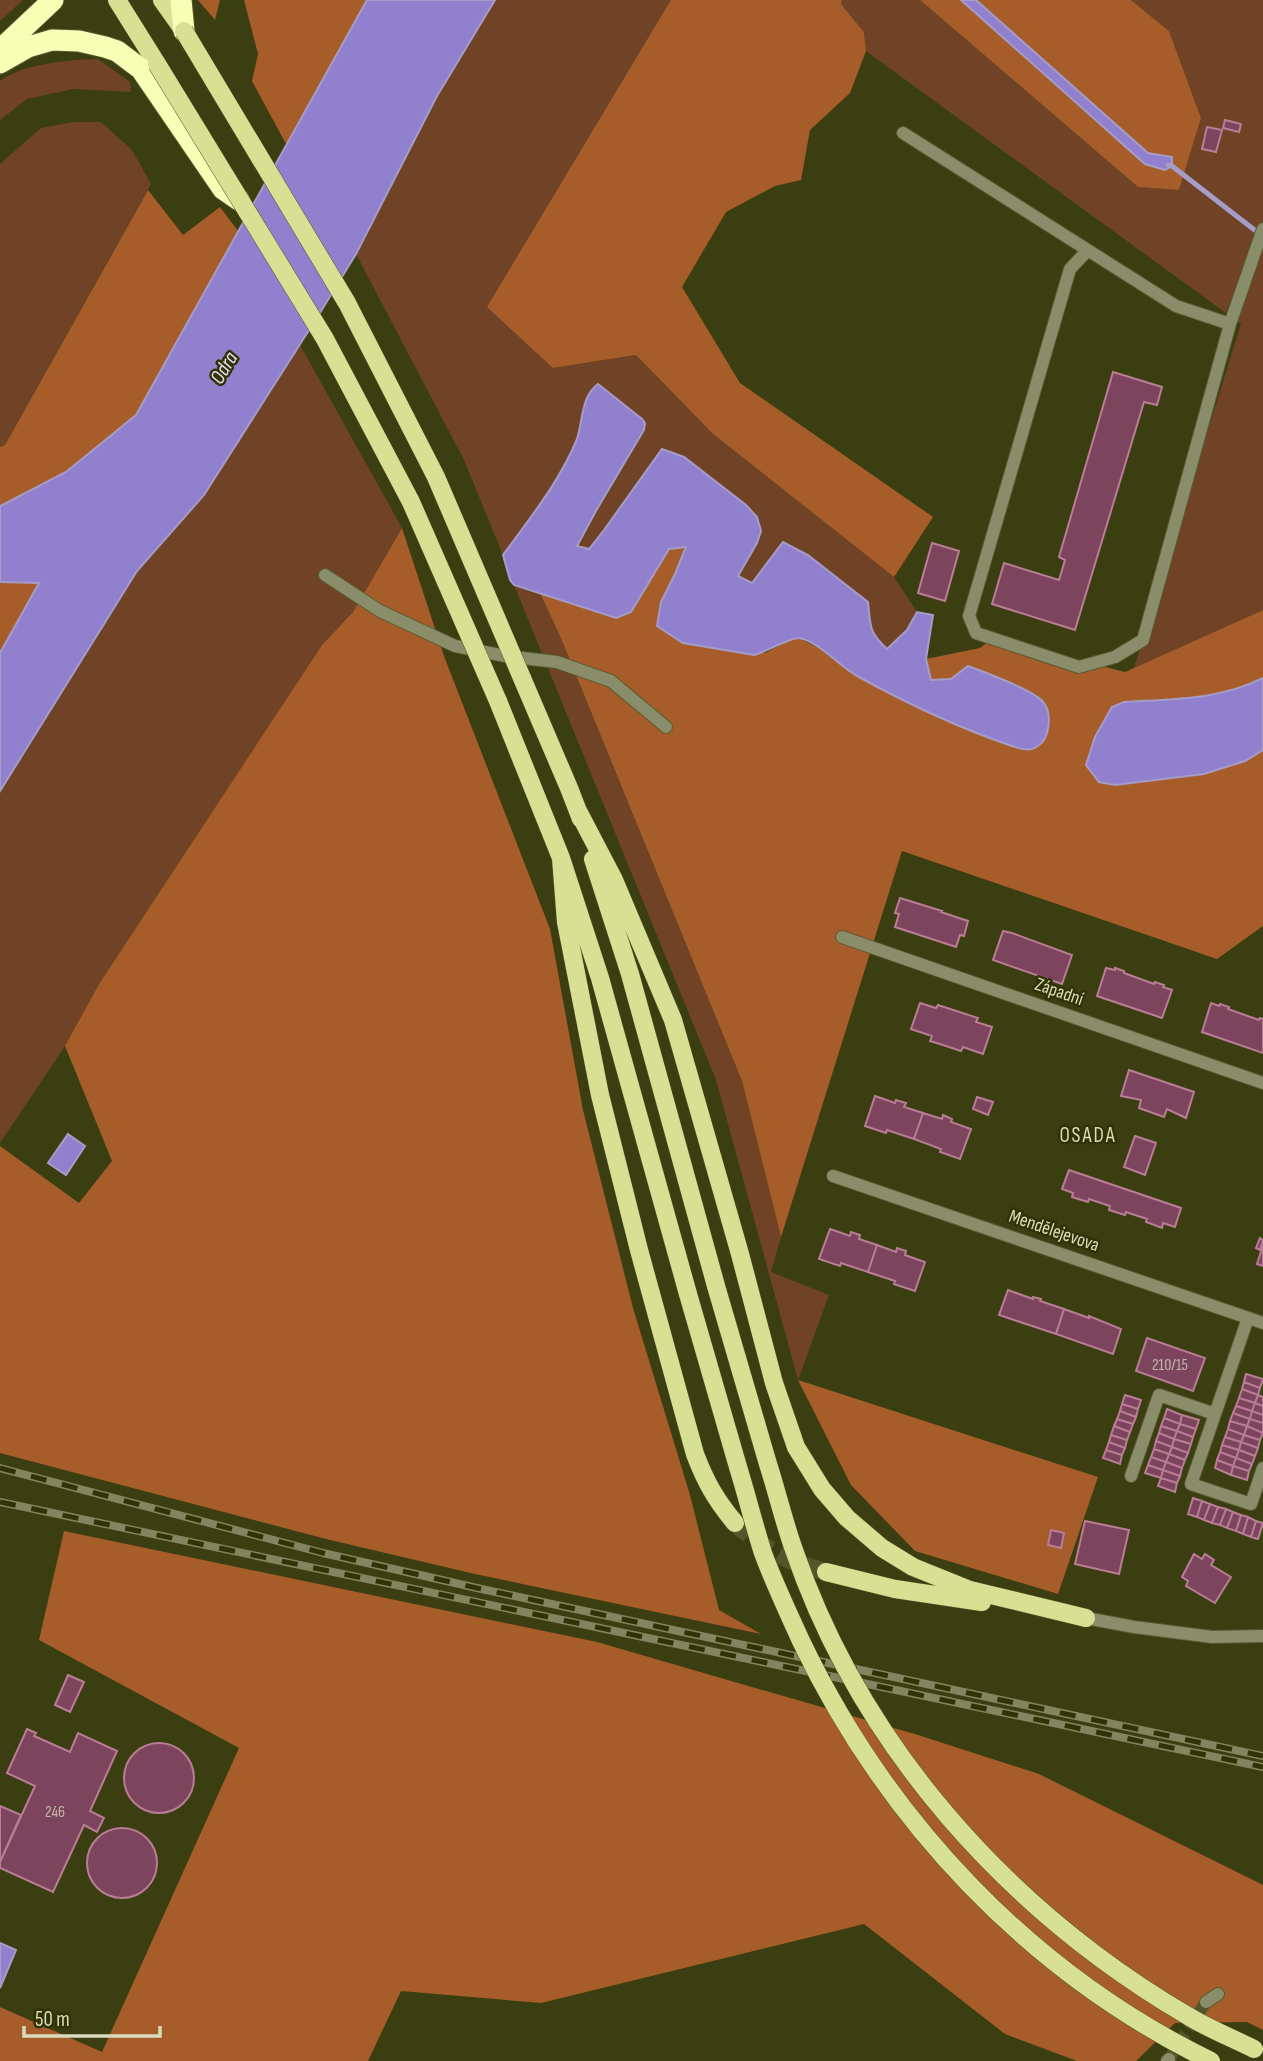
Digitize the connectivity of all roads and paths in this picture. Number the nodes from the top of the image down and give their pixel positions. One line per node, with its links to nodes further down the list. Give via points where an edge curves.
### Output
1 (53, 0): 6 (highway)
2 (117, 0): 8 (main road)
3 (162, 0): 5 (main road)
4 (181, 0): 5 (highway)
5 (184, 31): 16 (main road, bridge, via 353,316 436,477)
6 (0, 50)
7 (0, 63): 8 (highway, via 39,43 66,40 105,47)
8 (149, 66): 10 (highway, via 223,189)
9 (903, 133): 12 (street)
10 (239, 200): 17 (main road, bridge, via 325,339 411,502)
11 (1263, 229): 13 (street)
12 (1088, 250): 13 (street, via 1176,306); 13 (street, via 1070,268 1062,295 969,615 976,633 1079,667 1115,657 1143,640)
13 (1230, 324)
14 (325, 575): 15 (street, via 380,611 456,646 557,662 611,681)
15 (666, 727)
16 (578, 811): 28 (main road, via 614,880 673,1020 774,1383 796,1447 822,1489 882,1548 913,1567 970,1590); 32 (main road, bridge, via 630,974 794,1550 854,1682 893,1745 937,1802 1024,1896 1147,1992)
17 (561, 858): 26 (main road, via 566,922 600,1095 639,1250 695,1454 706,1482); 33 (main road, bridge, via 600,978 764,1553 823,1687 863,1753 918,1827 1002,1917 1115,2006)
18 (842, 937): 19 (street, Západní)
19 (1263, 1083)
20 (833, 1176): 21 (street, Mendělejevova)
21 (1248, 1318): 22 (street, Mendělejevova); 23 (street)
22 (1263, 1322)
23 (1215, 1414): 24 (street, via 1191,1483 1251,1504); 25 (street, via 1159,1395)
24 (1263, 1468)
25 (1131, 1476)
26 (735, 1523)
27 (826, 1572): 28 (main road, via 895,1589)
28 (1086, 1618): 29 (street, via 1212,1637)
29 (1263, 1636)
30 (1218, 1994): 31 (street)
31 (1206, 2001)
32 (1259, 2051)
33 (1211, 2061)

